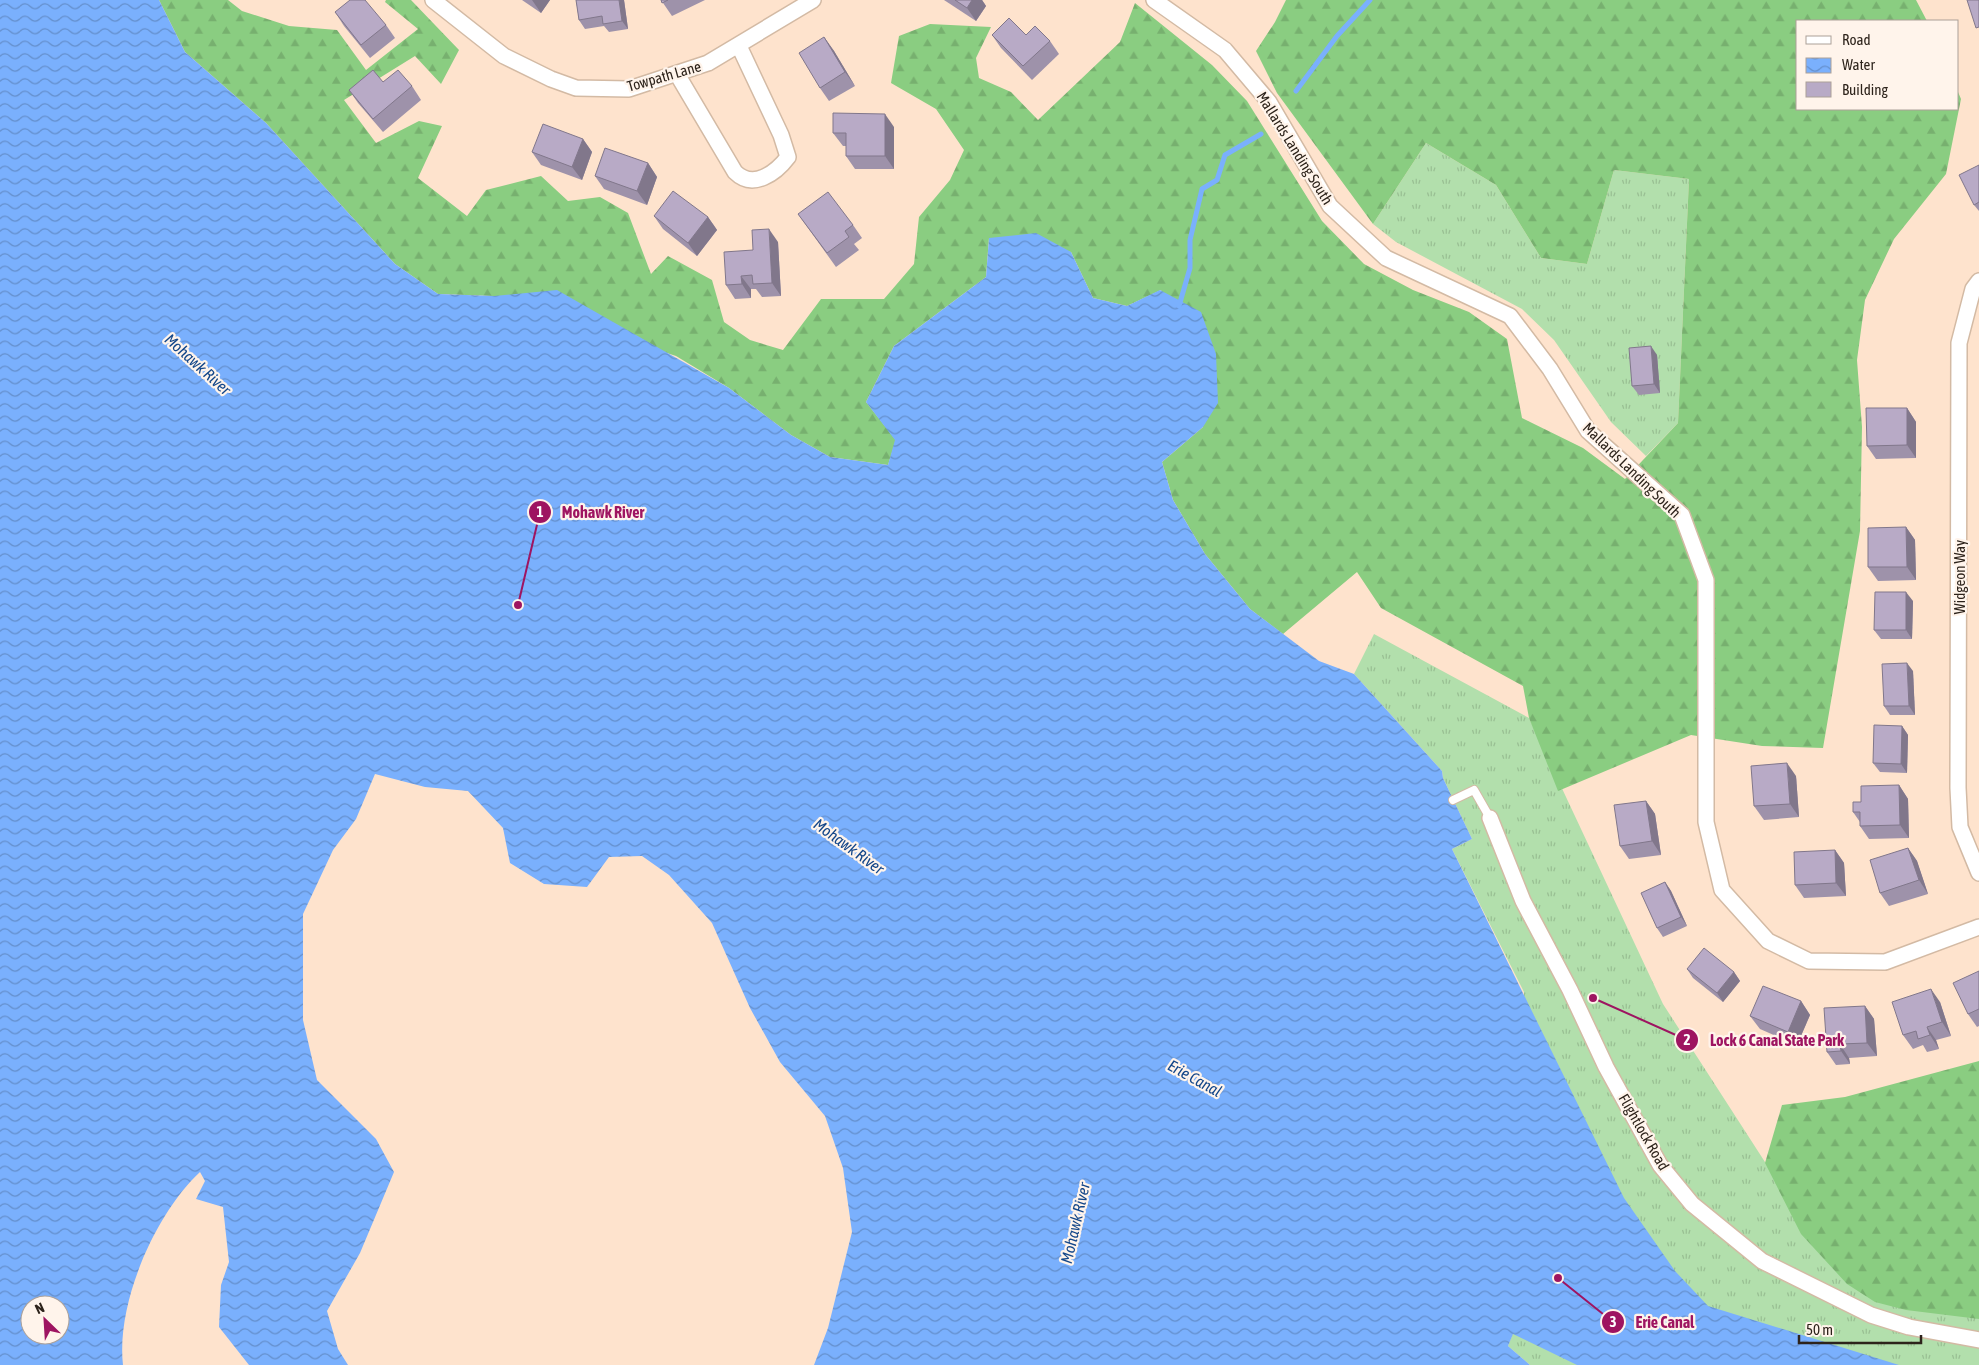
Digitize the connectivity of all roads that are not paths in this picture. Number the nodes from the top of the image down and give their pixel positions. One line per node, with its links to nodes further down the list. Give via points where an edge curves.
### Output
1 (433, 0): 5 (street, Towpath Lane, via 504,56 576,88 629,89)
2 (813, 0): 4 (street, Towpath Lane)
3 (1160, 2): 10 (street, Mallards Landing South, via 1225,50 1269,102 1330,206 1386,258 1510,316 1550,369 1588,431 1682,515 1706,580 1706,822 1722,890 1768,941 1809,961 1884,962)
4 (739, 46): 5 (street, Towpath Lane, via 708,63); 5 (street, via 781,135 788,158 771,176 757,180 735,172)
5 (676, 74)
6 (1979, 281): 9 (street, Widgeon Way, via 1973,289 1959,343 1958,679 1960,827)
7 (1453, 800): 8 (lane, via 1474,790)
8 (1490, 818): 11 (street, Flightlock Road, via 1523,902 1606,1067 1660,1165 1692,1204 1762,1261 1871,1315 1909,1327)
9 (1979, 873)
10 (1979, 927)
11 (1979, 1340)

